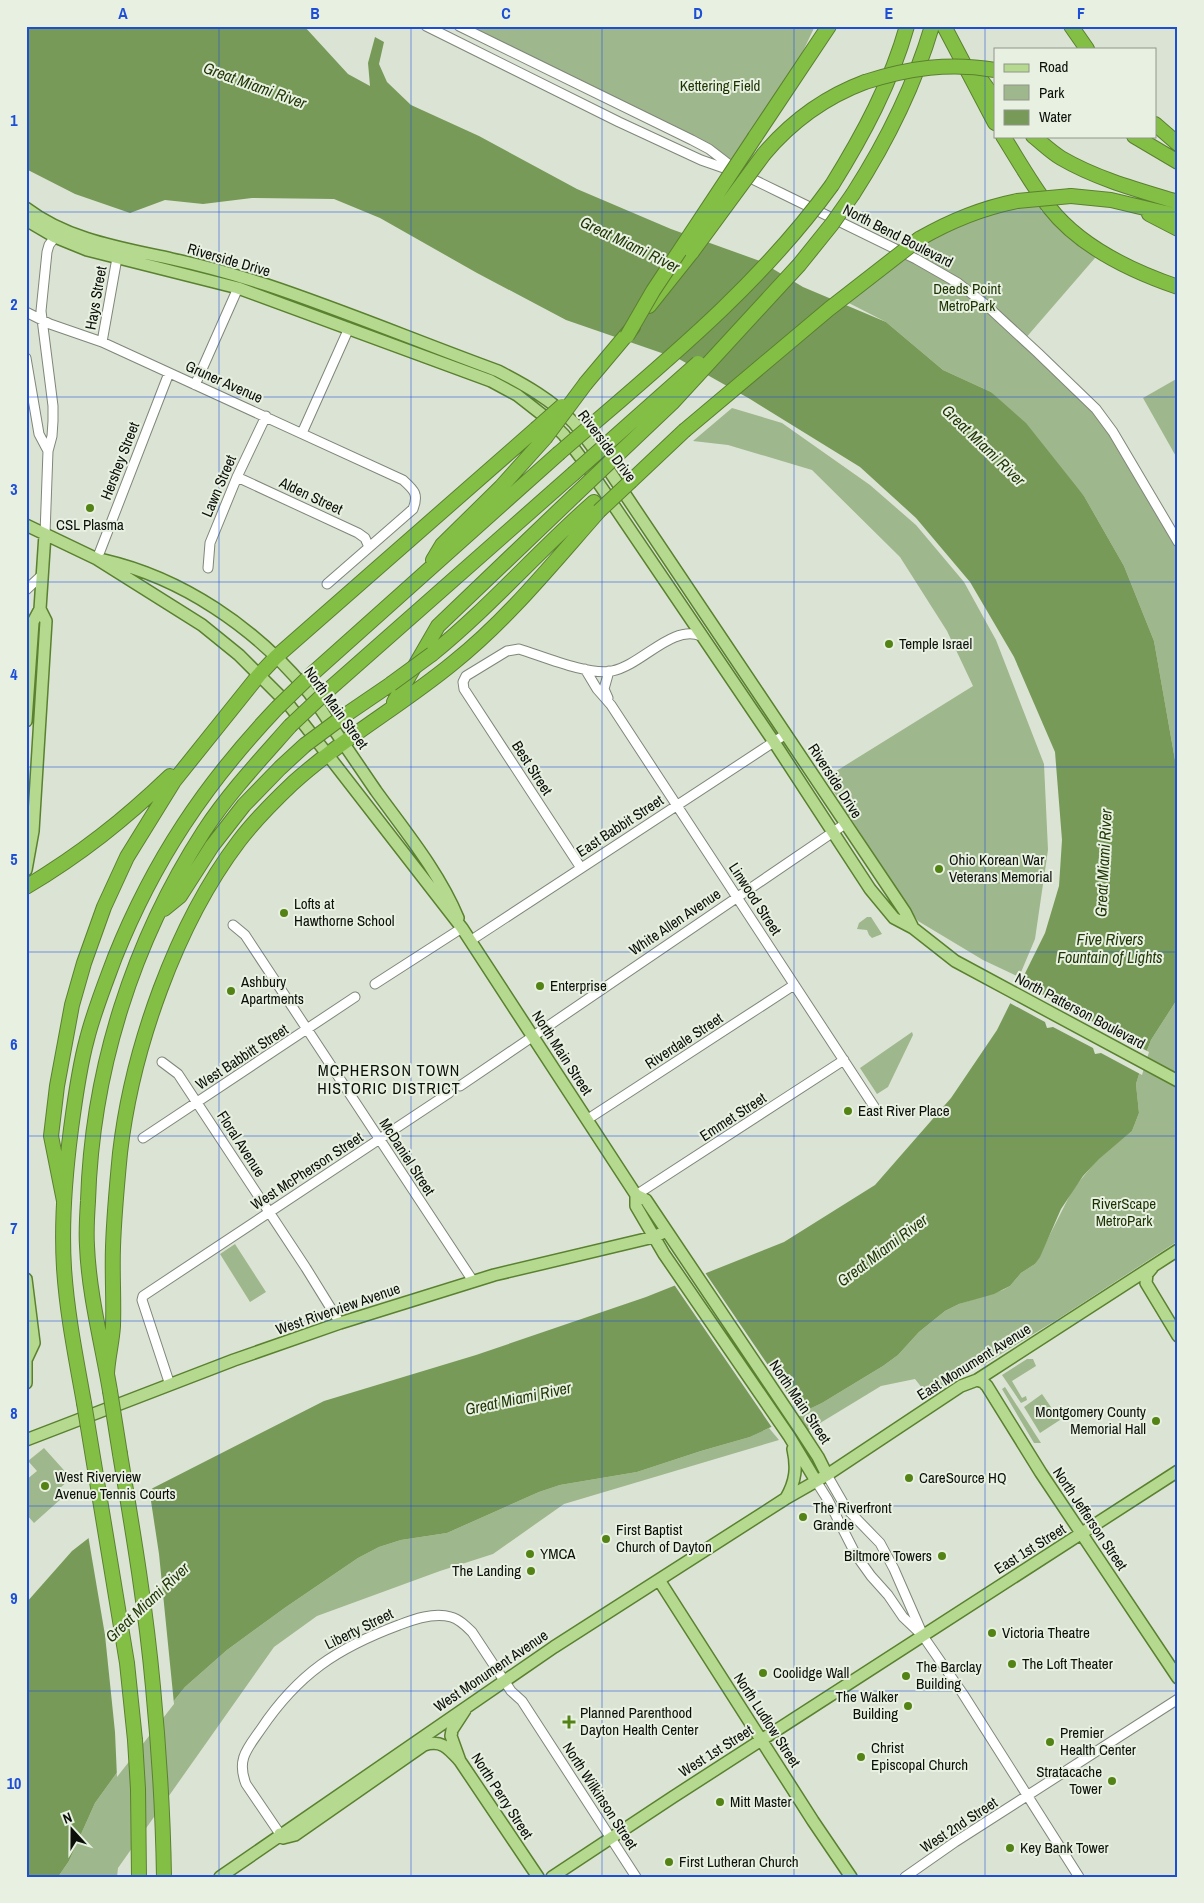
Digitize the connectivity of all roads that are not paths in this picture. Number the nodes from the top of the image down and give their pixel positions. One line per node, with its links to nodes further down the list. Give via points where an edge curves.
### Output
1 (426, 26): 18 (street, North Bend Boulevard, via 627,126 701,160)
2 (459, 26): 18 (street, North Bend Boulevard, via 692,140)
3 (829, 26): 33 (highway, bridge, via 652,291)
4 (907, 26): 50 (highway, bridge, via 895,64 874,111 832,185 796,233 753,279 681,346)
5 (1071, 26): 8 (highway)
6 (930, 31): 30 (highway, bridge, via 920,67 888,137 853,194 816,244)
7 (947, 31): 10 (highway); 11 (highway)
8 (1086, 48)
9 (994, 70): 33 (highway, bridge, via 932,66 904,70 838,94 804,115 764,154)
10 (994, 98)
11 (994, 121)
12 (1156, 125): 16 (highway)
13 (1004, 138): 27 (highway, via 1050,208 1068,227 1120,262)
14 (1035, 138): 19 (highway, via 1059,157 1094,174)
15 (1137, 138): 17 (highway)
16 (1178, 144)
17 (1178, 162)
18 (744, 175): 46 (street, North Bend Boulevard, via 916,259 971,292 1096,409)
19 (1178, 202)
20 (1133, 205): 22 (highway); 24 (highway); 43 (highway, bridge, via 1070,196 1038,198 966,215 940,227 829,308)
21 (26, 208): 63 (main road, Riverside Drive, via 77,236 211,269 291,294 498,371 544,397 574,424 602,460)
22 (1178, 216)
23 (26, 220): 25 (main road, Riverside Drive)
24 (1178, 229)
25 (55, 237): 26 (main road, Riverside Drive); 31 (street, via 46,258)
26 (117, 258): 28 (main road, Riverside Drive); 34 (street, Hays Street)
27 (1178, 287)
28 (238, 288): 32 (main road, Riverside Drive); 37 (street)
29 (26, 312): 31 (street, Gruner Avenue)
30 (752, 314): 61 (highway, bridge, via 672,403 438,626 398,698); 76 (highway, bridge, via 290,726 215,815)
31 (42, 321): 34 (street, Gruner Avenue); 41 (street, via 53,406)
32 (349, 328): 39 (street); 55 (main road, Riverside Drive, via 491,382 517,395 550,420 587,466)
33 (627, 336): 40 (highway, bridge)
34 (102, 342): 36 (street, Gruner Avenue)
35 (26, 358): 41 (street, via 39,434)
36 (169, 373): 37 (street, Gruner Avenue); 48 (street, Hershey Street)
37 (196, 385): 38 (street, Gruner Avenue)
38 (266, 416): 39 (street, Gruner Avenue); 42 (street, Lawn Street)
39 (302, 433): 47 (street, Gruner Avenue, via 399,477 414,491 417,500 413,509)
40 (540, 433): 50 (highway, via 501,487 442,545); 56 (highway)
41 (48, 451): 45 (street)
42 (237, 477): 47 (street, Alden Street, via 358,532); 49 (street, Lawn Street, via 210,543)
43 (596, 506): 61 (highway, via 532,588 496,625 453,664); 76 (highway, bridge, via 564,529 471,622 305,745 244,805 212,846 180,896)
44 (26, 525): 45 (main road, North Main Street)
45 (45, 534): 48 (main road, North Main Street); 51 (main road)
46 (1178, 542)
47 (369, 547): 52 (street)
48 (97, 559): 56 (main road, North Main Street, via 166,581 202,600); 59 (main road, North Main Street, via 202,625)
49 (208, 568)
50 (426, 572): 98 (highway, bridge, via 277,708 234,754 168,848 132,915 103,986 86,1041 73,1114)
51 (42, 575): 53 (street); 54 (main road)
52 (327, 584)
53 (26, 590)
54 (40, 610): 62 (main road, via 33,622); 71 (main road, via 46,621)
55 (701, 636): 58 (street, via 681,633 635,662); 64 (main road, Riverside Drive)
56 (276, 657): 59 (highway); 65 (main road, North Main Street, via 306,688)
57 (585, 669): 58 (street); 60 (street, Linwood Street); 72 (street, Best Street, via 513,649 466,676 463,682 464,689)
58 (609, 671): 60 (street, Linwood Street, via 604,689)
59 (259, 675): 66 (main road, North Main Street, via 289,705); 67 (highway)
60 (611, 705): 68 (street, Linwood Street)
61 (386, 712): 65 (highway)
62 (26, 721)
63 (786, 734): 64 (street, East Babbit Street); 69 (main road, Riverside Drive)
64 (774, 742): 68 (street, East Babbit Street); 70 (main road, Riverside Drive)
65 (343, 743): 66 (highway); 78 (main road, North Main Street, via 450,900)
66 (327, 755): 78 (main road, North Main Street); 109 (highway, via 293,783 239,841 200,903 174,956 143,1038 120,1151 113,1249 113,1331)
67 (190, 760): 74 (highway, via 97,841); 98 (highway, via 127,857 104,907 84,963 64,1045 51,1136)
68 (676, 805): 72 (street, East Babbit Street); 75 (street, Linwood Street)
69 (845, 824): 70 (street, White Allen Avenue); 79 (main road, Riverside Drive)
70 (832, 832): 75 (street, White Allen Avenue); 79 (main road, Riverside Drive, via 882,905 894,918)
71 (29, 846): 73 (main road)
72 (581, 868): 80 (street, East Babbit Street)
73 (26, 870)
74 (26, 887)
75 (737, 897): 83 (street, Linwood Street); 86 (street, White Allen Avenue)
76 (160, 912): 109 (highway, via 128,983 109,1048 100,1081 89,1158 86,1244 89,1279)
77 (233, 925): 85 (street, McDaniel Street, via 245,935)
78 (462, 928): 80 (main road, North Main Street); 82 (street)
79 (913, 928): 81 (main road, Riverside Drive)
80 (470, 941): 86 (main road, North Main Street)
81 (968, 968): 89 (main road, North Patterson Boulevard)
82 (375, 984)
83 (794, 985): 87 (street, Linwood Street); 94 (street, Riverdale Street)
84 (355, 997): 85 (street, West Babbitt Street)
85 (307, 1030): 92 (street, West Babbitt Street); 96 (street, McDaniel Street)
86 (533, 1035): 90 (street); 94 (main road, North Main Street)
87 (844, 1060): 93 (street, Linwood Street); 97 (street, Emmet Street)
88 (162, 1062): 92 (street, Floral Avenue, via 178,1074)
89 (1178, 1081)
90 (460, 1086)
91 (449, 1093): 96 (street, West McPherson Street)
92 (197, 1102): 95 (street, West Babbitt Street); 99 (street, Floral Avenue)
93 (875, 1108)
94 (588, 1119): 97 (main road, North Main Street)
95 (143, 1138)
96 (379, 1140): 99 (street, West McPherson Street); 105 (street, McDaniel Street)
97 (636, 1195): 100 (main road, North Main Street, via 646,1200); 101 (main road, North Main Street, via 636,1206)
98 (64, 1201): 132 (highway, bridge, via 64,1269 72,1338 127,1663 135,1740)
99 (270, 1212): 106 (street, Floral Avenue); 112 (street, West McPherson Street, via 146,1293 142,1300)
100 (666, 1231): 101 (main road, West Riverview Avenue); 116 (main road, North Main Street, via 801,1431)
101 (654, 1238): 105 (main road, West Riverview Avenue); 113 (main road, North Main Street)
102 (1178, 1250): 103 (main road, East Monument Avenue)
103 (1152, 1268): 107 (main road, via 1146,1283); 110 (main road, East Monument Avenue)
104 (26, 1279): 108 (main road, via 34,1343)
105 (472, 1282): 106 (main road, West Riverview Avenue)
106 (340, 1323): 112 (main road, West Riverview Avenue)
107 (1178, 1336)
108 (27, 1356): 111 (main road)
109 (107, 1373): 135 (highway, bridge, via 141,1584 153,1687)
110 (977, 1380): 116 (main road, East Monument Avenue, via 962,1386); 119 (main road, North Jefferson Street, via 987,1386)
111 (26, 1383)
112 (170, 1385): 114 (main road, West Riverview Avenue)
113 (790, 1438): 117 (main road, North Main Street); 118 (main road, via 796,1467)
114 (26, 1440)
115 (1178, 1471): 119 (main road, East 1st Street)
116 (826, 1475): 117 (main road, East Monument Avenue); 122 (street, North Main Street, via 846,1508 880,1543)
117 (816, 1481): 118 (main road, East Monument Avenue); 122 (street, North Main Street, via 863,1564 903,1618)
118 (785, 1499): 120 (main road, West Monument Avenue)
119 (1082, 1534): 122 (main road, East 1st Street); 123 (main road, North Jefferson Street)
120 (659, 1580): 124 (main road, West Monument Avenue); 127 (main road, North Ludlow Street)
121 (449, 1616): 124 (street, North Wilkinson Street, via 472,1632); 130 (street, Liberty Street, via 424,1617 358,1642 318,1666 288,1692 274,1710 245,1752 242,1776)
122 (923, 1636): 127 (main road, West 1st Street); 129 (street, North Main Street)
123 (1178, 1678)
124 (504, 1681): 126 (main road, West Monument Avenue); 131 (street, North Wilkinson Street, via 522,1701)
125 (1178, 1699): 129 (street, West 2nd Street)
126 (471, 1703): 128 (main road, North Perry Street, via 452,1730); 130 (main road, West Monument Avenue)
127 (762, 1740): 131 (main road, West 1st Street); 140 (main road, North Ludlow Street)
128 (460, 1761): 130 (main road, via 444,1744 424,1745 295,1835 283,1838); 137 (main road, North Perry Street)
129 (1028, 1797): 141 (street, West 2nd Street); 142 (street, North Main Street)
130 (280, 1834): 136 (main road, West Monument Avenue)
131 (610, 1838): 138 (main road, West 1st Street); 139 (street, North Wilkinson Street)
132 (139, 1844): 133 (highway); 134 (highway)
133 (130, 1877)
134 (139, 1877)
135 (164, 1877)
136 (220, 1877)
137 (538, 1877)
138 (552, 1877)
139 (636, 1877)
140 (851, 1877)
141 (905, 1877)
142 (1079, 1877)

